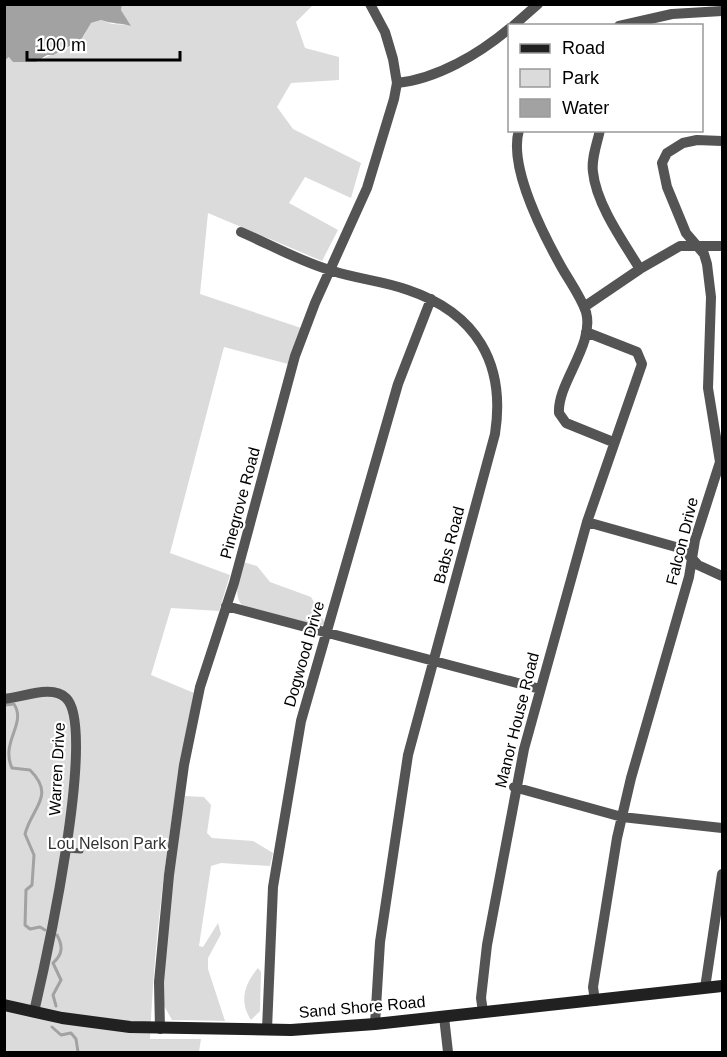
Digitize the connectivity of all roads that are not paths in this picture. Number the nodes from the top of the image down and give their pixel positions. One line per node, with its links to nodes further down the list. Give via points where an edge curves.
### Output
1 (370, 4): 7 (street, Pinegrove Road, via 388,40)
2 (538, 4): 4 (street)
3 (723, 11): 5 (street, via 672,14)
4 (515, 24)
5 (628, 24)
6 (508, 29): 7 (street, via 461,60 422,78)
7 (397, 83): 16 (street, Pinegrove Road, via 367,188)
8 (519, 132): 18 (street, via 517,154 525,187)
9 (600, 132): 15 (street, via 593,162 595,183 609,217)
10 (697, 135): 11 (street, Falcon Drive); 13 (street, Falcon Drive, via 667,153 662,166 686,233)
11 (723, 141)
12 (241, 232): 16 (street, Babs Road)
13 (696, 245): 14 (street); 15 (street, via 680,246); 20 (street, Falcon Drive, via 706,258 709,280)
14 (723, 246)
15 (640, 269): 18 (street)
16 (330, 271): 17 (street, Babs Road, via 407,289); 27 (street, Pinegrove Road, via 289,375)
17 (430, 299): 28 (street, Dogwood Drive, via 398,384); 29 (street, Babs Road, via 452,311 477,337 494,373 499,410)
18 (584, 307): 19 (street)
19 (586, 332): 22 (street, via 559,413 566,423); 22 (street, Manor House Road, via 634,350 642,358 633,394)
20 (709, 357): 21 (street); 23 (street, Falcon Drive, via 708,388)
21 (723, 357)
22 (613, 442): 24 (street, Manor House Road)
23 (721, 462): 25 (street, Falcon Drive, via 694,540)
24 (587, 522): 25 (street, via 683,549); 30 (street, Manor House Road)
25 (692, 558): 26 (street, via 703,568); 33 (street, Falcon Drive)
26 (723, 576)
27 (226, 606): 28 (street); 46 (street, Pinegrove Road, via 200,687 184,765 159,982)
28 (325, 633): 29 (street); 47 (street, Dogwood Drive, via 301,721 273,887)
29 (433, 662): 30 (street); 45 (street, Babs Road, via 417,714 402,793 380,942)
30 (540, 689): 32 (street, Manor House Road)
31 (4, 699): 35 (street, Warren Drive, via 56,692 73,709 75,774)
32 (514, 788): 33 (street); 43 (street, Manor House Road, via 487,945)
33 (622, 817): 34 (street); 40 (street, Falcon Drive, via 595,976)
34 (723, 828)
35 (66, 850): 36 (lane); 42 (street, Warren Drive)
36 (81, 851)
37 (723, 874): 39 (street)
38 (723, 986): 39 (street, Sand Shore Road)
39 (705, 988): 40 (street, Sand Shore Road)
40 (595, 1001): 43 (street, Sand Shore Road)
41 (4, 1005): 42 (street, Sand Shore Road)
42 (34, 1012): 46 (street, Sand Shore Road)
43 (483, 1012): 44 (street, Sand Shore Road)
44 (444, 1017): 45 (street, Sand Shore Road); 48 (street)
45 (375, 1024): 47 (street, Sand Shore Road)
46 (160, 1029): 47 (street, Sand Shore Road)
47 (267, 1029)
48 (448, 1053)

